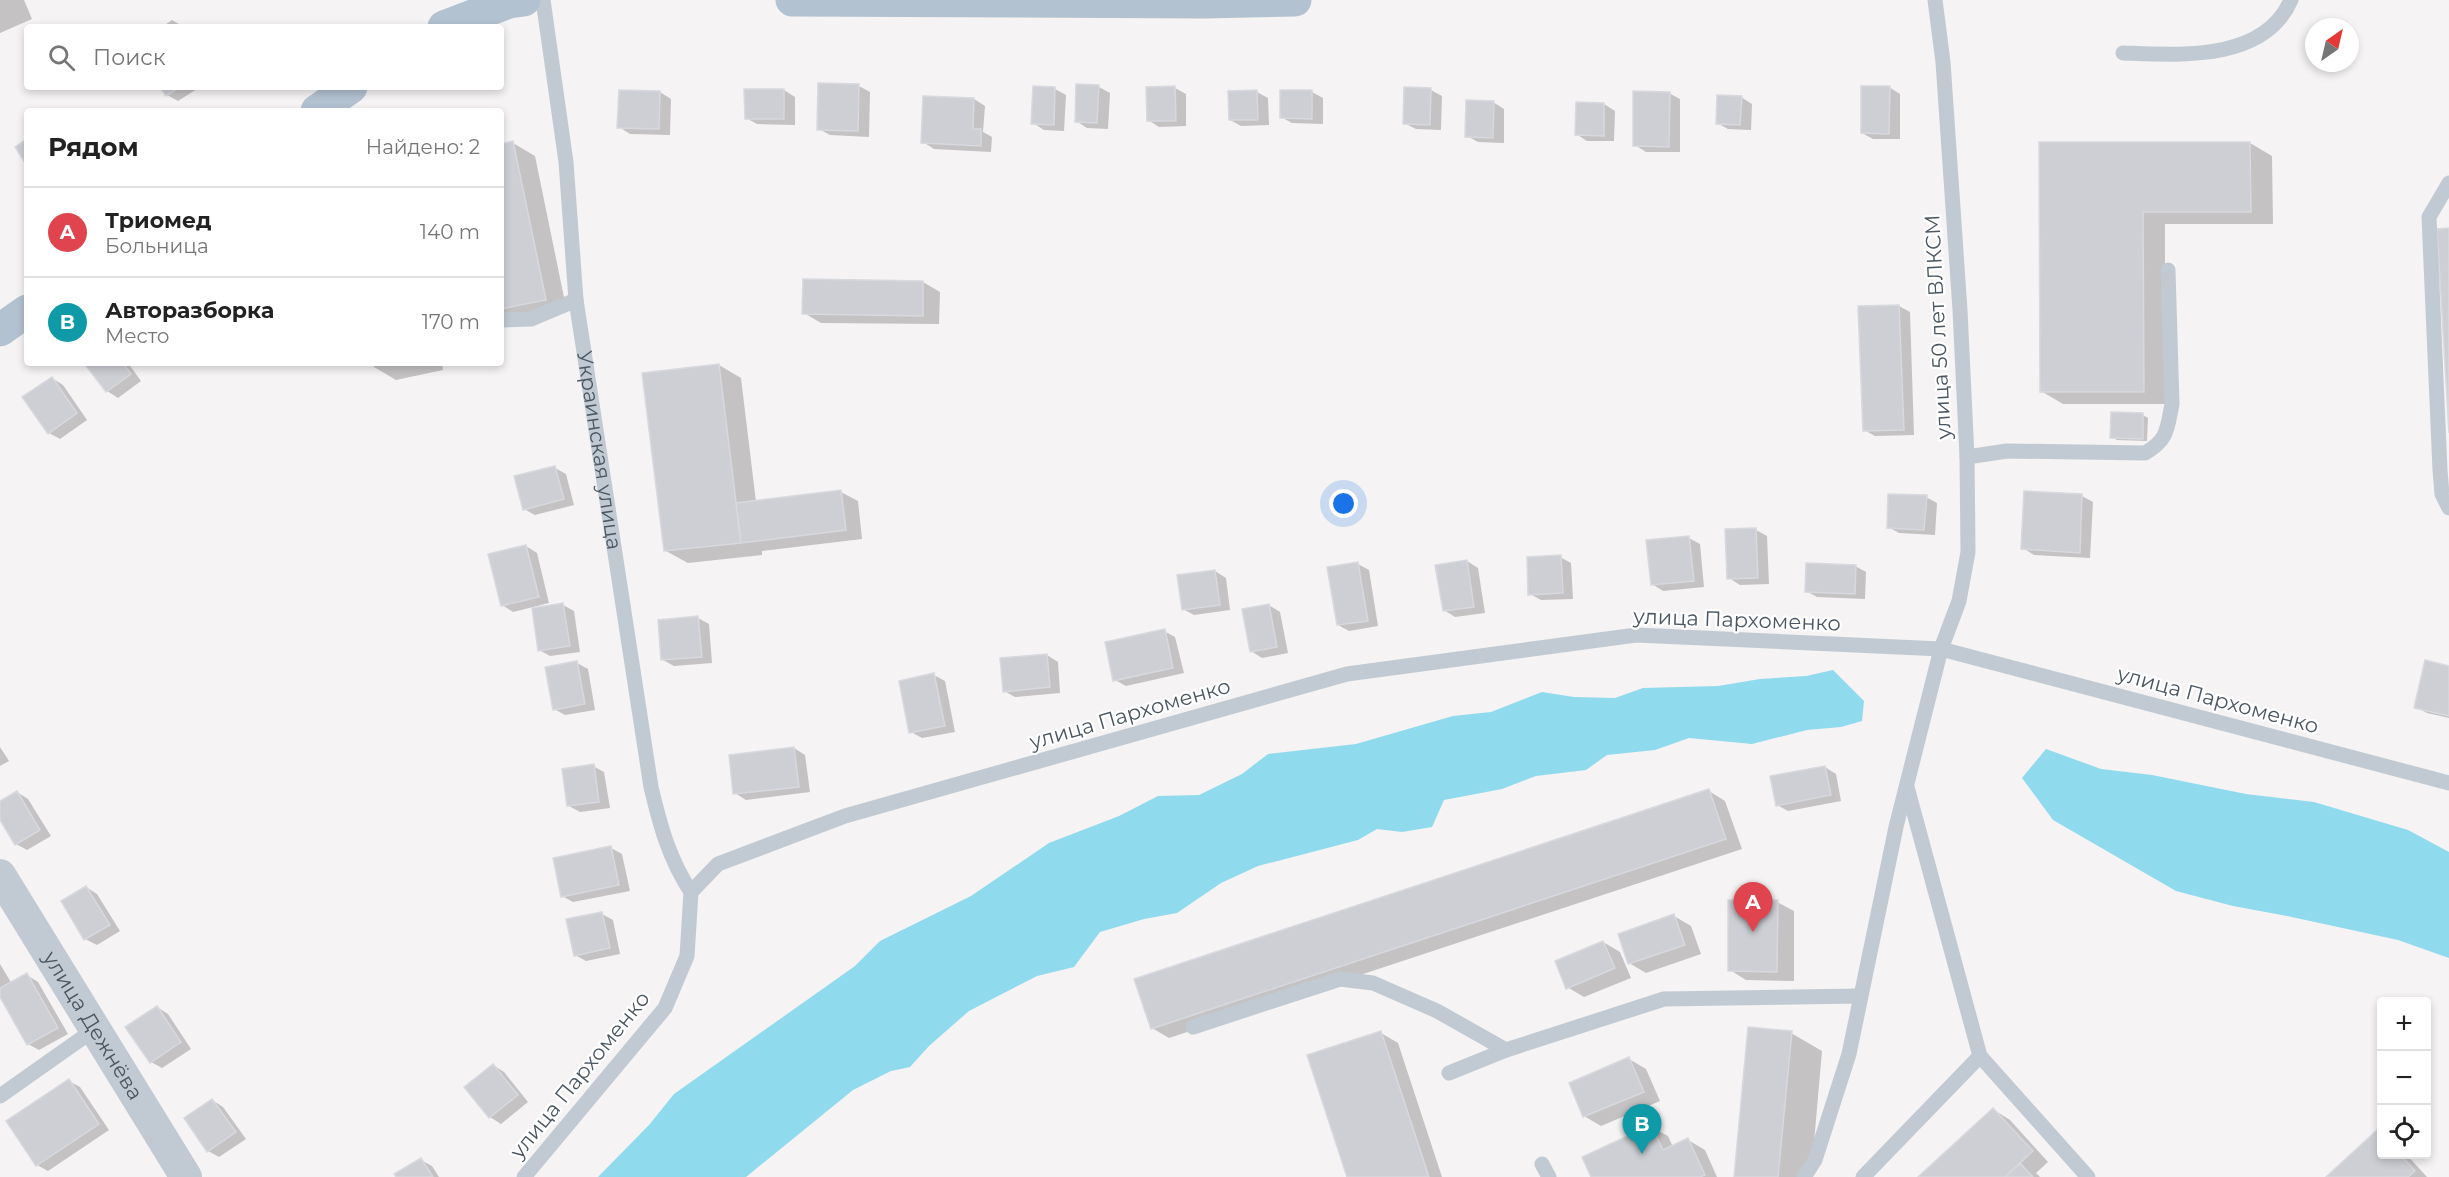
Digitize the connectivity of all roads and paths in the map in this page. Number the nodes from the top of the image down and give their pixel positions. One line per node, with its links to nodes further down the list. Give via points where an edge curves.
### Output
1 (543, 0): 14 (lane, Украинская улица, via 566,162)
2 (792, 0): 7 (main road)
3 (1295, 0): 7 (main road)
4 (1935, 0): 18 (lane, улица 50 лет ВЛКСМ, via 1949,156)
5 (2291, 0): 9 (lane, via 2277,23 2237,47 2200,53)
6 (514, 1): 8 (main road)
7 (1204, 1)
8 (452, 24)
9 (2123, 53)
10 (347, 90): 11 (main road)
11 (321, 108)
12 (2449, 183): 19 (lane, via 2429,217 2440,470 2442,494)
13 (2168, 270): 18 (lane, via 2172,404 2160,444 2145,453 2007,451)
14 (576, 300): 16 (lane, via 531,319); 24 (lane, Украинская улица, via 651,787 662,833)
15 (24, 313): 17 (main road)
16 (504, 320)
17 (0, 330)
18 (1967, 457): 20 (lane, улица 50 лет ВЛКСМ, via 1968,552 1959,601)
19 (2449, 508)
20 (1941, 649): 21 (lane, улица Пархоменко); 22 (lane); 24 (lane, улица Пархоменко, via 1636,635 1347,674 846,816 718,864)
21 (2449, 783)
22 (1907, 784): 25 (lane); 29 (lane)
23 (0, 875): 27 (street, улица Дежнёва)
24 (691, 892): 34 (lane, улица Пархоменко, via 687,956 665,1008)
25 (1860, 996): 28 (lane, via 1664,999); 35 (lane, via 1849,1054 1815,1160)
26 (1193, 1027): 28 (lane, via 1340,979 1373,983 1437,1011)
27 (95, 1029): 31 (lane); 33 (street, улица Дежнёва)
28 (1506, 1050): 30 (lane)
29 (1980, 1056): 32 (lane); 36 (lane)
30 (1449, 1073)
31 (0, 1096)
32 (1869, 1175)
33 (186, 1177)
34 (524, 1177)
35 (1804, 1177)
36 (2088, 1177)

